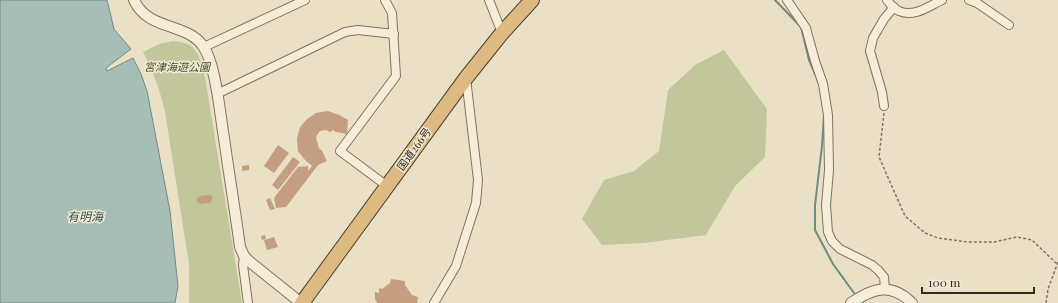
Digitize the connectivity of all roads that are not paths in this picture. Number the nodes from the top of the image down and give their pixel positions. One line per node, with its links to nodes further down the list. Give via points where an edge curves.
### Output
1 (134, 0): 14 (street, via 146,16 188,34)
2 (305, 0): 14 (street)
3 (385, 0): 13 (street, via 392,13)
4 (490, 0): 12 (street)
5 (532, 0): 12 (highway, 国道266号)
6 (787, 0): 20 (street, via 806,28 824,91 828,115 828,232 840,249 878,270 884,277)
7 (887, 0): 10 (street)
8 (942, 0): 10 (street, via 922,11 909,13 900,12)
9 (969, 0): 11 (street)
10 (894, 7): 17 (street, via 873,38 870,51)
11 (1009, 25)
12 (502, 33): 15 (highway, 国道266号)
13 (394, 34): 16 (street, via 358,30 345,32); 18 (street, via 396,76 340,151)
14 (204, 47): 16 (street)
15 (466, 78): 18 (highway, 国道266号); 23 (street, via 478,180 476,203 456,266)
16 (217, 94): 19 (street, via 239,240)
17 (884, 106)
18 (387, 186): 22 (highway, 国道266号)
19 (244, 256): 21 (street); 22 (street)
20 (885, 289): 24 (street, via 869,292); 25 (street, via 900,293)
21 (248, 303)
22 (301, 303)
23 (434, 303)
24 (851, 303)
25 (912, 303)

